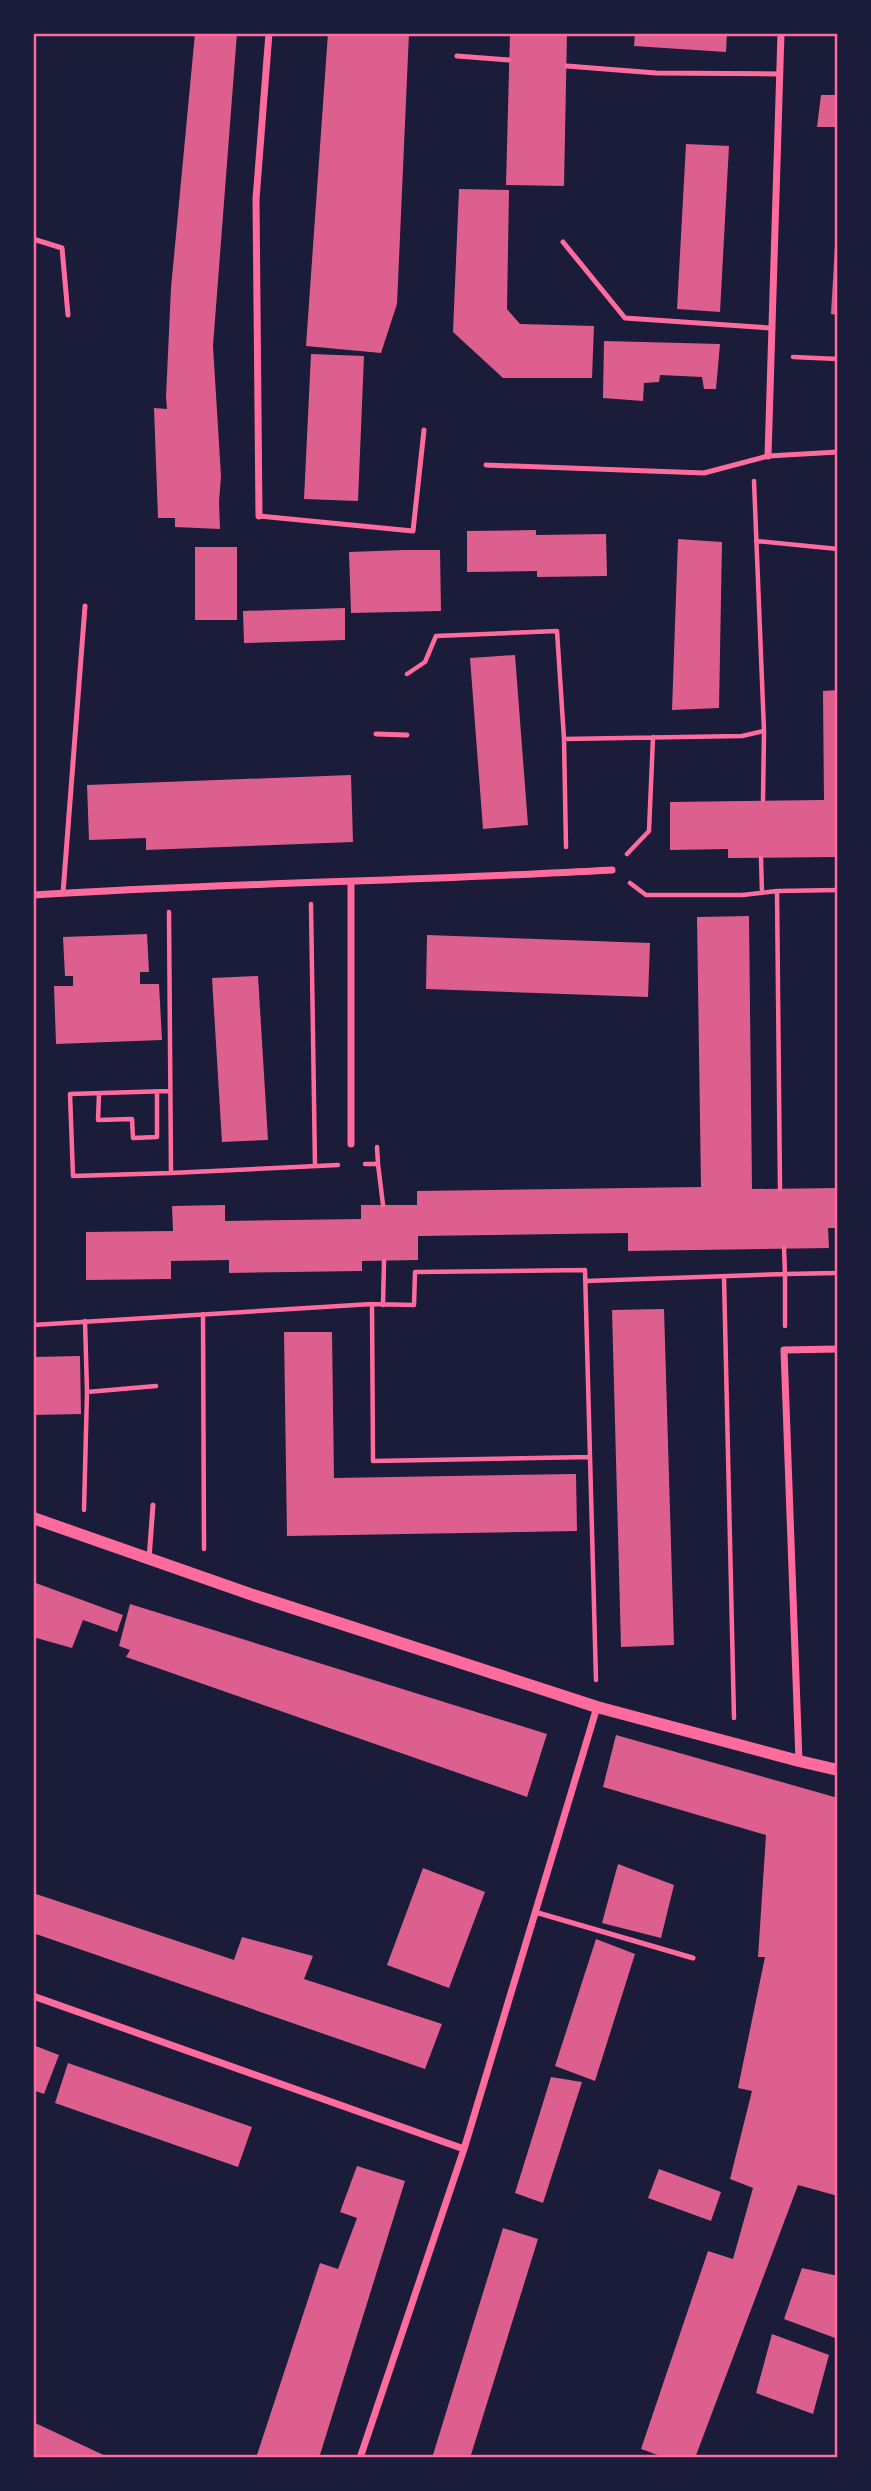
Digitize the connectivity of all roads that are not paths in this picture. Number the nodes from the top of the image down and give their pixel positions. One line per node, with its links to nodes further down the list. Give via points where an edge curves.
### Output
1 (269, 33): 15 (street, via 256,199)
2 (781, 33): 6 (street)
3 (457, 56): 4 (lane)
4 (509, 60)
5 (567, 66): 6 (lane, via 656,73)
6 (780, 74): 10 (street)
7 (33, 239): 9 (lane, via 62,248)
8 (563, 242): 10 (lane, via 625,318)
9 (68, 315)
10 (771, 328): 13 (street)
11 (424, 429): 15 (lane, via 413,531)
12 (838, 452): 13 (lane)
13 (768, 456): 14 (lane, via 704,473)
14 (486, 464)
15 (258, 516)
16 (85, 606): 21 (lane)
17 (376, 734): 18 (lane)
18 (407, 735)
19 (612, 870): 20 (street)
20 (351, 882): 21 (street); 23 (street)
21 (63, 893): 22 (street)
22 (33, 895)
23 (351, 1144)
24 (838, 1349): 29 (street, via 784,1350)
25 (153, 1505): 27 (lane)
26 (33, 1518): 27 (street)
27 (149, 1559): 28 (street)
28 (597, 1707): 29 (street); 31 (street)
29 (799, 1761): 30 (street)
30 (838, 1769)
31 (535, 1912): 32 (lane); 34 (street)
32 (693, 1958)
33 (33, 1996): 34 (street)
34 (464, 2148): 35 (street)
35 (360, 2458)

